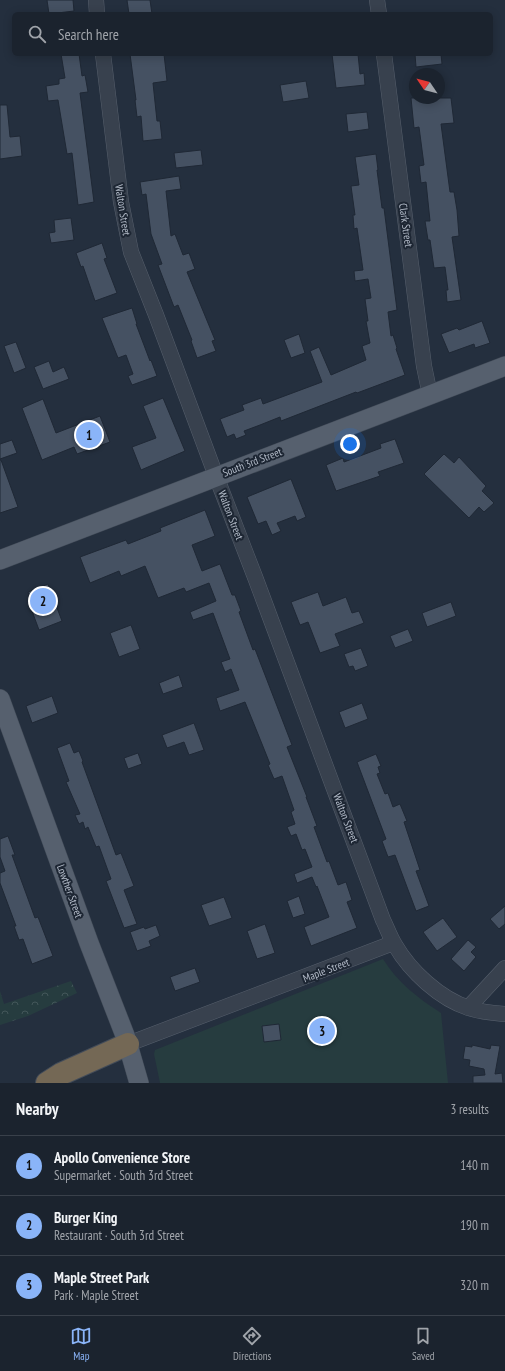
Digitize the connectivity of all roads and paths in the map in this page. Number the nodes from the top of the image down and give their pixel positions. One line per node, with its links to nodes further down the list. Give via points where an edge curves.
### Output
1 (96, 0): 3 (street)
2 (377, 0): 4 (street)
3 (97, 12)
4 (379, 12)
5 (102, 56): 9 (street, Walton Street, via 126,235)
6 (384, 56): 8 (street, Clark Street, via 424,366)
7 (505, 366): 8 (main road, South 3rd Street)
8 (430, 395): 9 (main road, South 3rd Street)
9 (216, 476): 10 (main road, South 3rd Street); 12 (street, Walton Street)
10 (0, 560)
11 (0, 699): 16 (main road, Lowther Street, via 88,943)
12 (393, 943): 14 (street, via 417,975 448,998); 16 (street, Maple Street)
13 (505, 968): 14 (street)
14 (468, 1008): 15 (street)
15 (505, 1014)
16 (128, 1044): 17 (highway); 20 (main road, Lowther Street)
17 (47, 1083)
18 (62, 1083): 19 (highway)
19 (67, 1083)
20 (139, 1083)

